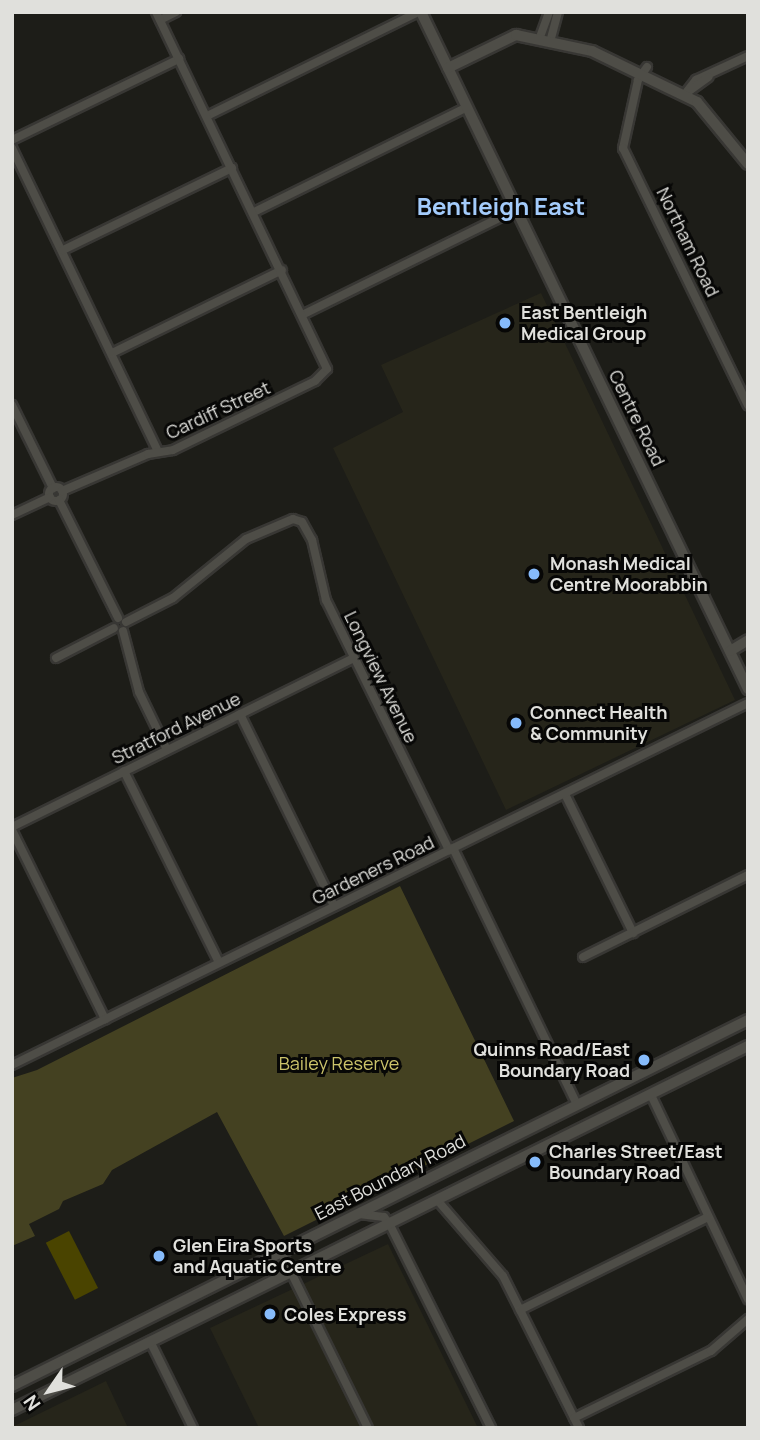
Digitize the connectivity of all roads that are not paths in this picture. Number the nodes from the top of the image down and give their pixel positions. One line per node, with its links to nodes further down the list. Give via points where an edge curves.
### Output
1 (176, 12): 5 (street)
2 (419, 12): 9 (main road, Centre Road); 13 (street)
3 (549, 12): 6 (street)
4 (558, 12): 6 (street)
5 (158, 16): 8 (street)
6 (547, 38): 9 (main road, via 506,38); 10 (main road)
7 (748, 56): 11 (street, via 710,74)
8 (179, 59): 13 (street); 14 (street)
9 (448, 68): 12 (main road, Centre Road)
10 (645, 71): 11 (main road); 25 (street, Northam Road, via 623,131 625,153)
11 (688, 91): 16 (main road, via 705,100); 17 (main road)
12 (467, 107): 19 (main road, Centre Road); 20 (street)
13 (207, 117): 18 (street)
14 (12, 140)
15 (12, 148): 21 (street)
16 (748, 156)
17 (748, 164)
18 (232, 168): 20 (street); 21 (street)
19 (517, 209): 23 (street); 36 (main road, Centre Road)
20 (254, 212): 22 (street)
21 (63, 250): 24 (street)
22 (282, 270): 23 (street); 24 (street)
23 (304, 314): 27 (street, Cardiff Street, via 326,361 324,374 173,450)
24 (112, 353): 27 (street)
25 (748, 404)
26 (12, 405): 28 (street)
27 (158, 453): 28 (street, Cardiff Street)
28 (57, 489): 29 (street); 30 (street)
29 (50, 497): 30 (street); 31 (street)
30 (59, 500): 32 (street)
31 (12, 514)
32 (122, 620): 33 (street); 38 (street, Longview Avenue, via 173,598 246,539 293,519 308,528 326,600)
33 (118, 630): 37 (street); 42 (street, via 139,692)
34 (748, 640): 36 (main road)
35 (748, 646): 36 (main road)
36 (730, 651): 39 (main road, Centre Road)
37 (56, 658)
38 (354, 658): 41 (street, Stratford Avenue); 46 (street, Longview Avenue)
39 (748, 690)
40 (748, 703): 44 (street, Gardeners Road)
41 (240, 714): 42 (street, Stratford Avenue); 48 (street)
42 (167, 750): 43 (street, Stratford Avenue)
43 (124, 771): 45 (street, Stratford Avenue); 51 (street)
44 (565, 794): 46 (street, Gardeners Road); 49 (street)
45 (12, 828): 52 (street)
46 (451, 849): 48 (street, Gardeners Road); 57 (street, Longview Avenue)
47 (748, 875): 49 (street)
48 (334, 906): 51 (street, Gardeners Road)
49 (633, 933): 50 (street)
50 (583, 957)
51 (219, 962): 52 (street, Gardeners Road)
52 (105, 1019): 55 (street, Gardeners Road)
53 (746, 1021): 57 (main road, East Boundary Road)
54 (748, 1046): 56 (main road)
55 (12, 1065)
56 (650, 1095): 58 (main road); 60 (street)
57 (576, 1103): 59 (main road, East Boundary Road)
58 (438, 1201): 61 (main road); 65 (street, via 503,1276)
59 (359, 1214): 61 (street, via 384,1217); 62 (main road, East Boundary Road)
60 (708, 1217): 64 (street); 65 (street)
61 (390, 1225): 63 (main road); 73 (street)
62 (281, 1252): 63 (street); 68 (main road, East Boundary Road)
63 (291, 1272): 67 (main road); 72 (street)
64 (748, 1299)
65 (520, 1310): 70 (street)
66 (748, 1319): 70 (street, via 710,1351)
67 (150, 1341): 69 (main road); 71 (street)
68 (12, 1387)
69 (12, 1410)
70 (574, 1418): 74 (street)
71 (193, 1428)
72 (368, 1428)
73 (491, 1428)
74 (579, 1428)

